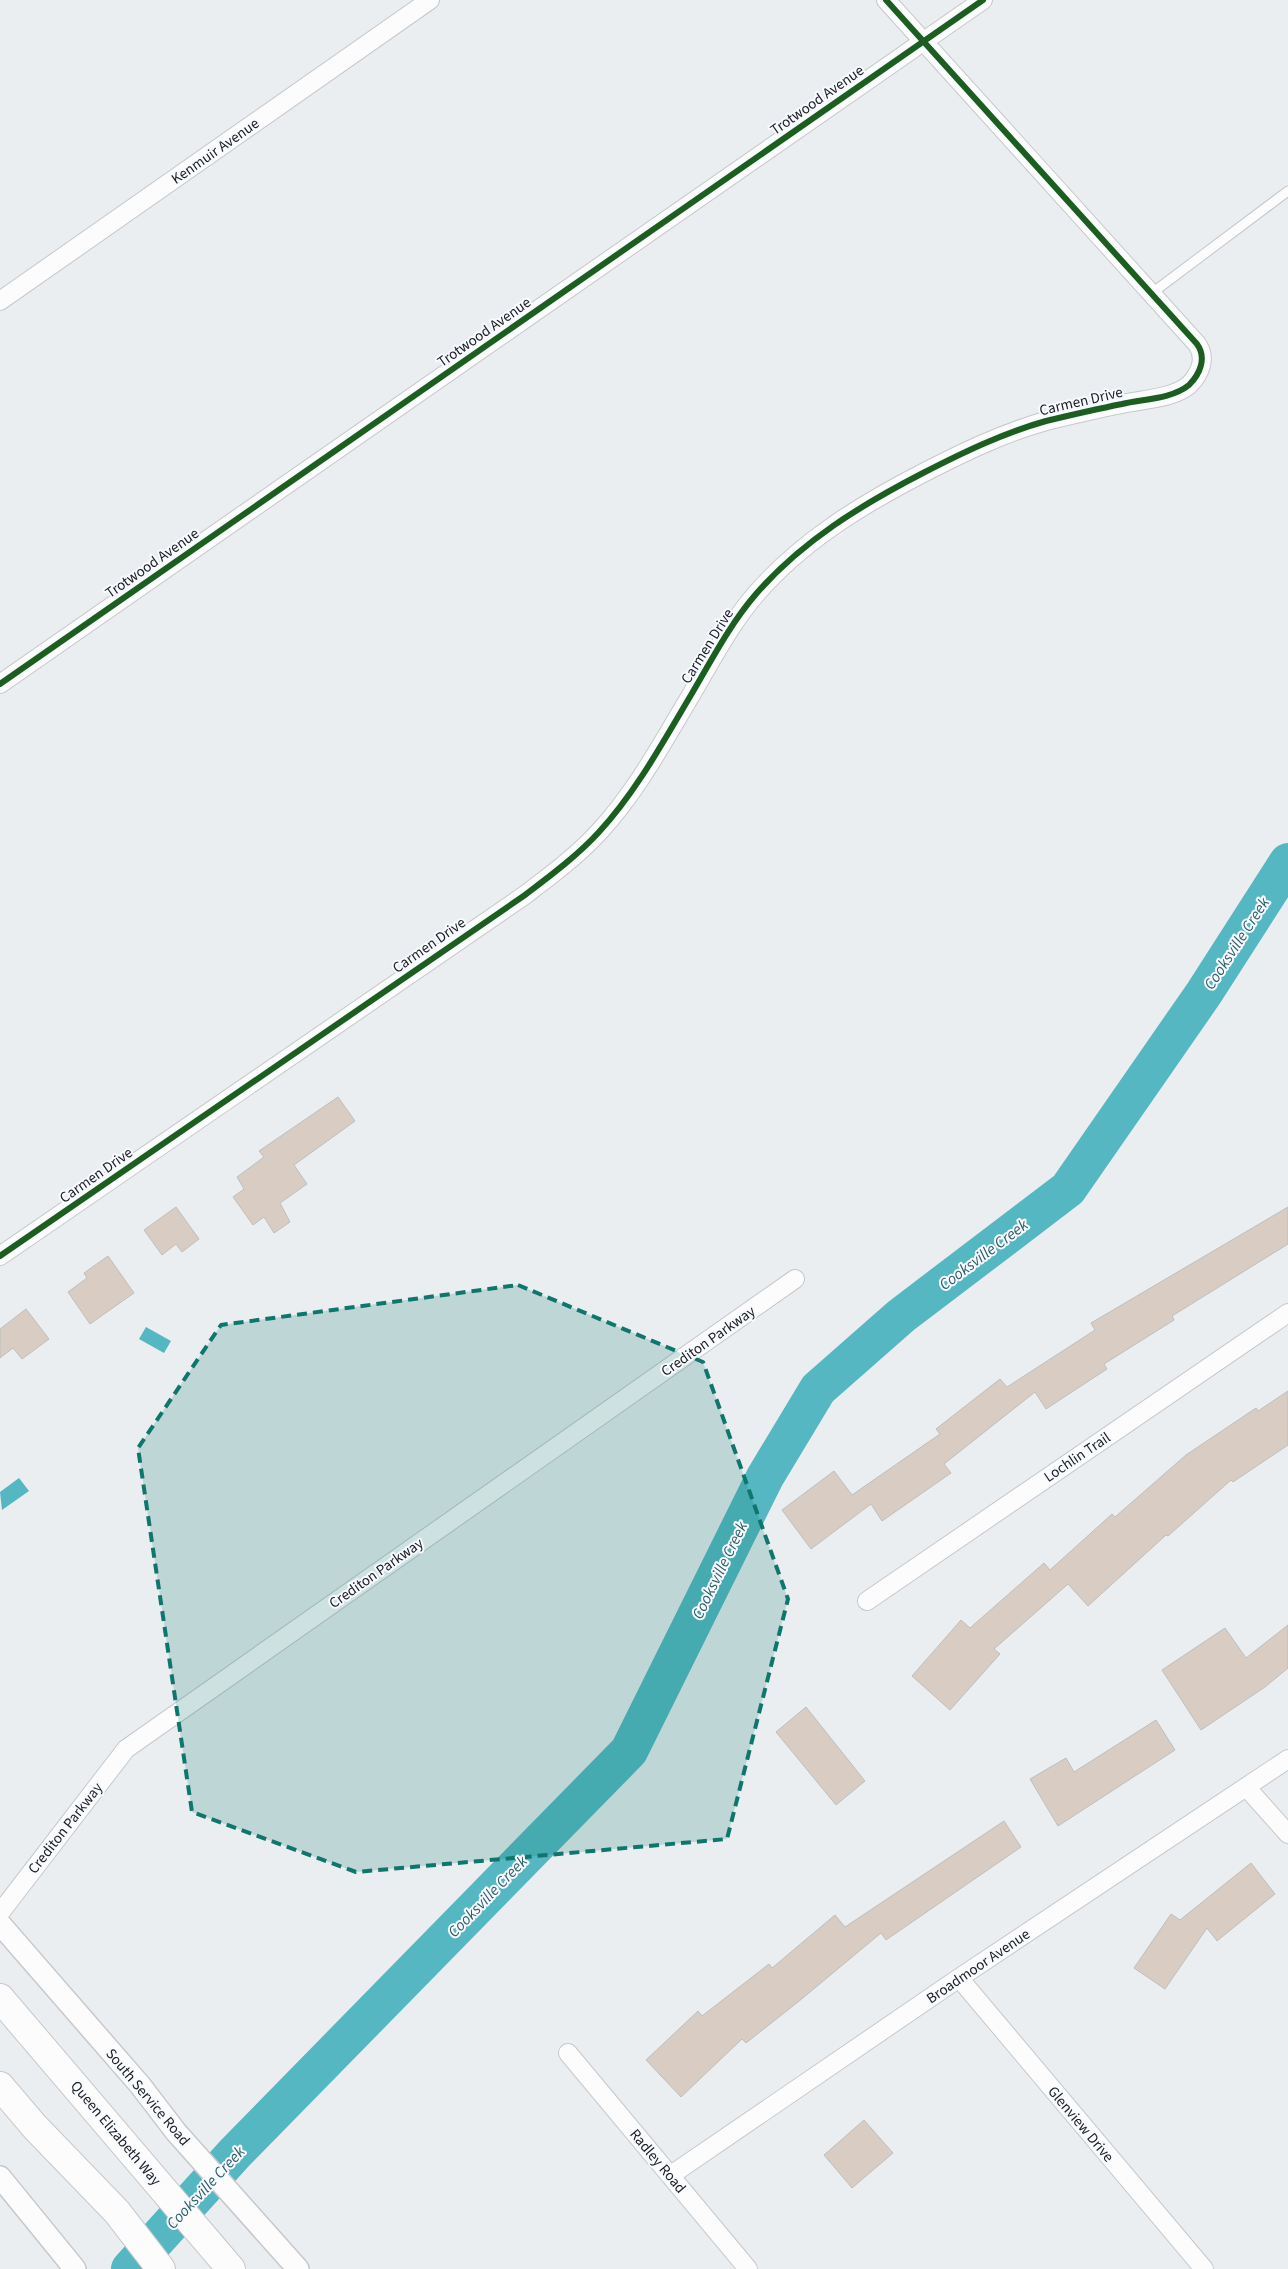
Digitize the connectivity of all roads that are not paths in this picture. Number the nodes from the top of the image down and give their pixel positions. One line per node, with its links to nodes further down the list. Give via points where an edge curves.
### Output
1 (430, 0): 7 (street, Kenmuir Avenue)
2 (886, 0): 4 (street, Carmen Drive)
3 (983, 0): 4 (street, Trotwood Avenue)
4 (922, 42): 6 (street, Carmen Drive); 8 (street, Trotwood Avenue)
5 (1288, 191): 6 (lane)
6 (1152, 293): 9 (street, Carmen Drive, via 1202,351 1201,366 1188,385 1166,395 1045,422 986,443 865,504 825,529 754,595 641,777 598,833 576,854 525,895)
7 (0, 301)
8 (0, 684)
9 (0, 1256)
10 (796, 1279): 16 (street, Crediton Parkway, via 126,1749)
11 (1288, 1313): 12 (street, Lochlin Trail)
12 (867, 1601)
13 (1288, 1760): 14 (street, Broadmoor Avenue)
14 (1247, 1788): 15 (street); 18 (street, Broadmoor Avenue)
15 (1288, 1834)
16 (0, 1913)
17 (0, 1924): 27 (street, South Service Road, via 140,2085 176,2132)
18 (959, 1978): 22 (street, Broadmoor Avenue); 29 (street, Glenview Drive)
19 (0, 1998): 26 (highway, Queen Elizabeth Way)
20 (568, 2053): 22 (street, Radley Road)
21 (0, 2086): 25 (highway, via 117,2212)
22 (671, 2175): 28 (street, Radley Road)
23 (0, 2178): 24 (street)
24 (72, 2266)
25 (161, 2269)
26 (231, 2269)
27 (298, 2269)
28 (748, 2269)
29 (1204, 2269)

